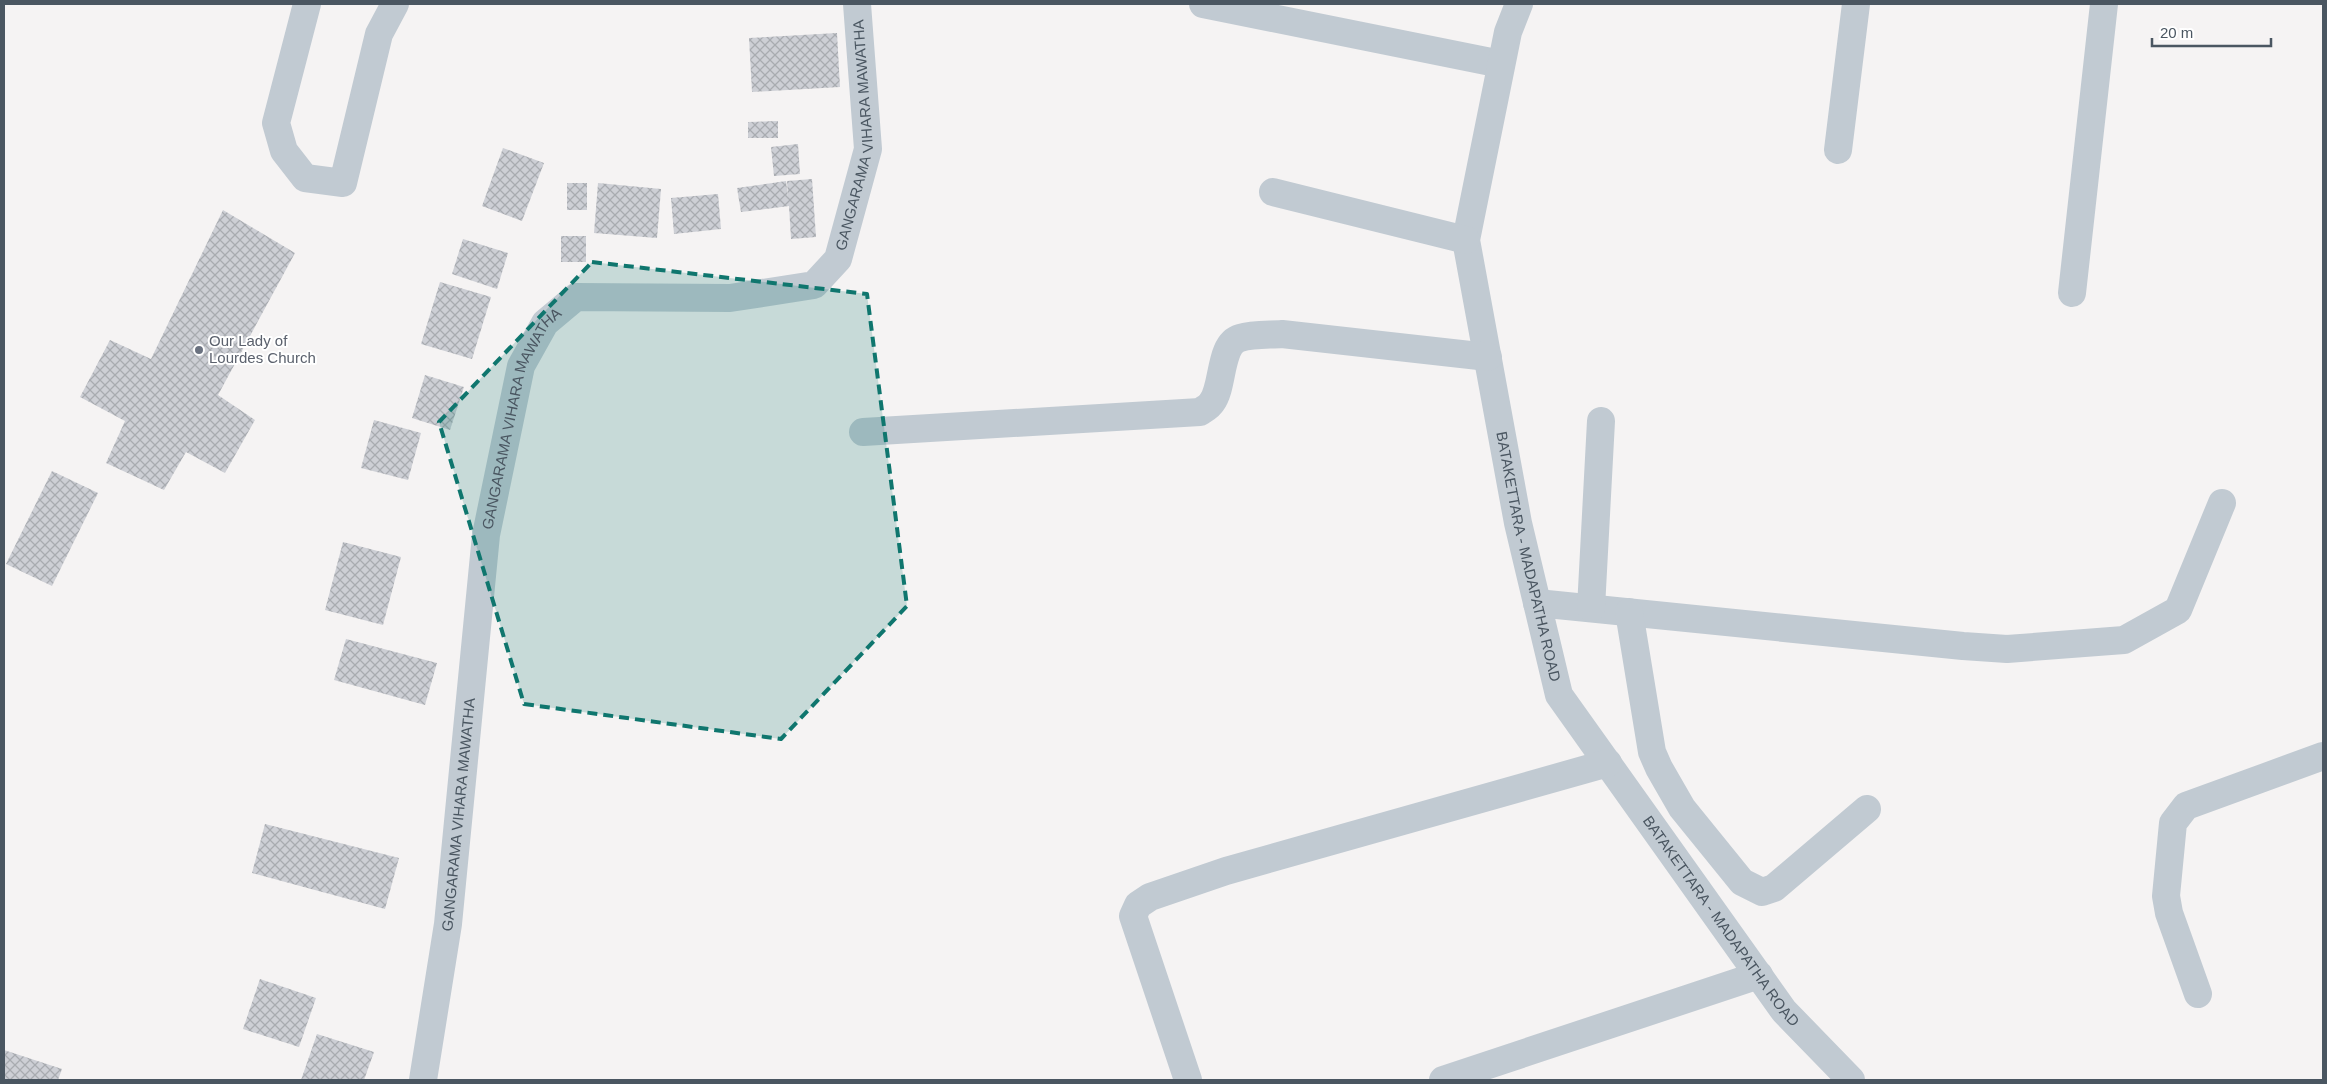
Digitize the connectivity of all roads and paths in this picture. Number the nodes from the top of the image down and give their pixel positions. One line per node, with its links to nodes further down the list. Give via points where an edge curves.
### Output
1 (307, 4): 2 (street, via 276,123 284,151 305,178 343,183 379,34)
2 (395, 4)
3 (857, 4): 25 (street, GANGARAMA VIHARA MAWATHA, via 868,149 838,259 814,285 730,298 576,297 545,323 521,366 486,535 448,924)
4 (1203, 4): 8 (street)
5 (1519, 4): 8 (street, BATAKETTARA - MADAPATHA ROAD)
6 (1856, 4): 9 (street)
7 (2104, 4): 12 (street)
8 (1501, 64): 11 (street, BATAKETTARA - MADAPATHA ROAD)
9 (1838, 150)
10 (1273, 192): 11 (street)
11 (1466, 240): 13 (street, BATAKETTARA - MADAPATHA ROAD)
12 (2072, 293)
13 (1488, 357): 15 (street, via 1282,334 1259,335 1238,338 1226,350 1219,390 1211,404 1200,412); 17 (street, BATAKETTARA - MADAPATHA ROAD, via 1518,524)
14 (1601, 422): 18 (street)
15 (863, 432)
16 (2222, 503): 19 (street, via 2178,610 2124,640 2006,649)
17 (1537, 603): 18 (street); 21 (street, BATAKETTARA - MADAPATHA ROAD, via 1560,696)
18 (1591, 608): 19 (street)
19 (1629, 612): 22 (street, via 1652,752 1682,808 1742,882 1762,892 1774,888)
20 (2323, 756): 24 (street, via 2186,806 2173,823 2166,896)
21 (1608, 763): 23 (street, BATAKETTARA - MADAPATHA ROAD); 26 (street, via 1226,871 1138,905 1133,916)
22 (1867, 809)
23 (1759, 975): 27 (street); 28 (street, BATAKETTARA - MADAPATHA ROAD, via 1784,1011)
24 (2198, 994)
25 (423, 1080)
26 (1188, 1080)
27 (1443, 1080)
28 (1851, 1080)

